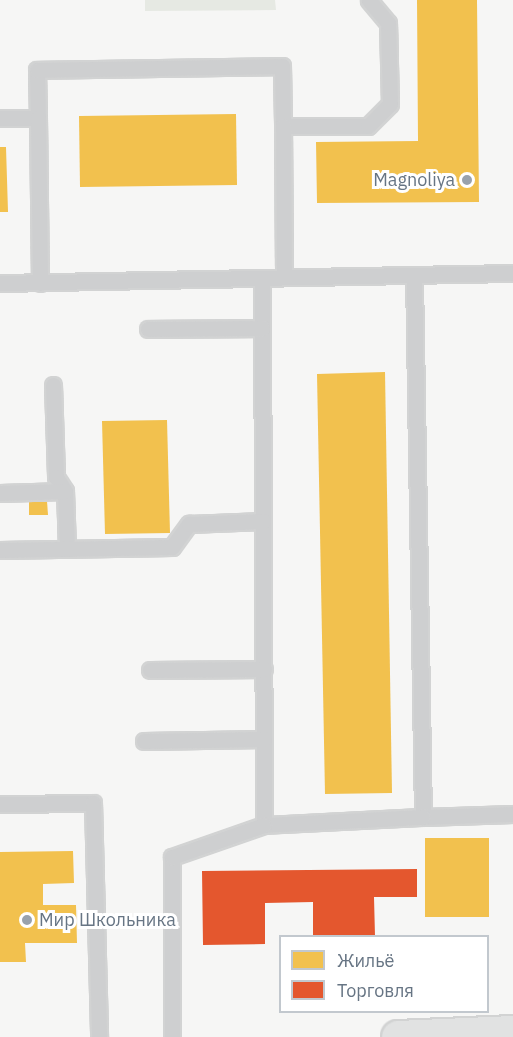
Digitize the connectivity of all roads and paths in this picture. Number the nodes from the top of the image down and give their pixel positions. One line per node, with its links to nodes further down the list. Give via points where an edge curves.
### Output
1 (369, 0): 4 (lane, via 388,23 390,104 368,126)
2 (0, 118): 3 (lane)
3 (38, 118): 4 (lane, via 37,70 282,66); 10 (lane)
4 (283, 126): 8 (lane)
5 (513, 273): 6 (lane)
6 (414, 275): 8 (lane); 25 (lane)
7 (262, 278): 8 (lane); 10 (lane); 11 (lane)
8 (284, 278)
9 (0, 283): 10 (lane)
10 (40, 283)
11 (262, 328): 12 (lane); 16 (lane)
12 (148, 329)
13 (53, 385): 14 (lane, via 56,477)
14 (65, 490): 15 (lane); 17 (lane)
15 (0, 493)
16 (263, 521): 17 (lane, via 189,524 172,547); 19 (lane)
17 (67, 549): 18 (lane)
18 (0, 550)
19 (264, 669): 20 (lane); 21 (lane)
20 (150, 670)
21 (264, 739): 22 (lane); 26 (lane)
22 (144, 741)
23 (0, 804): 28 (lane, via 93,803)
24 (513, 814): 25 (lane)
25 (423, 817): 26 (lane)
26 (264, 825): 29 (lane, via 172,857)
27 (513, 1032): 30 (street)
28 (99, 1037)
29 (172, 1037)
30 (398, 1037)

